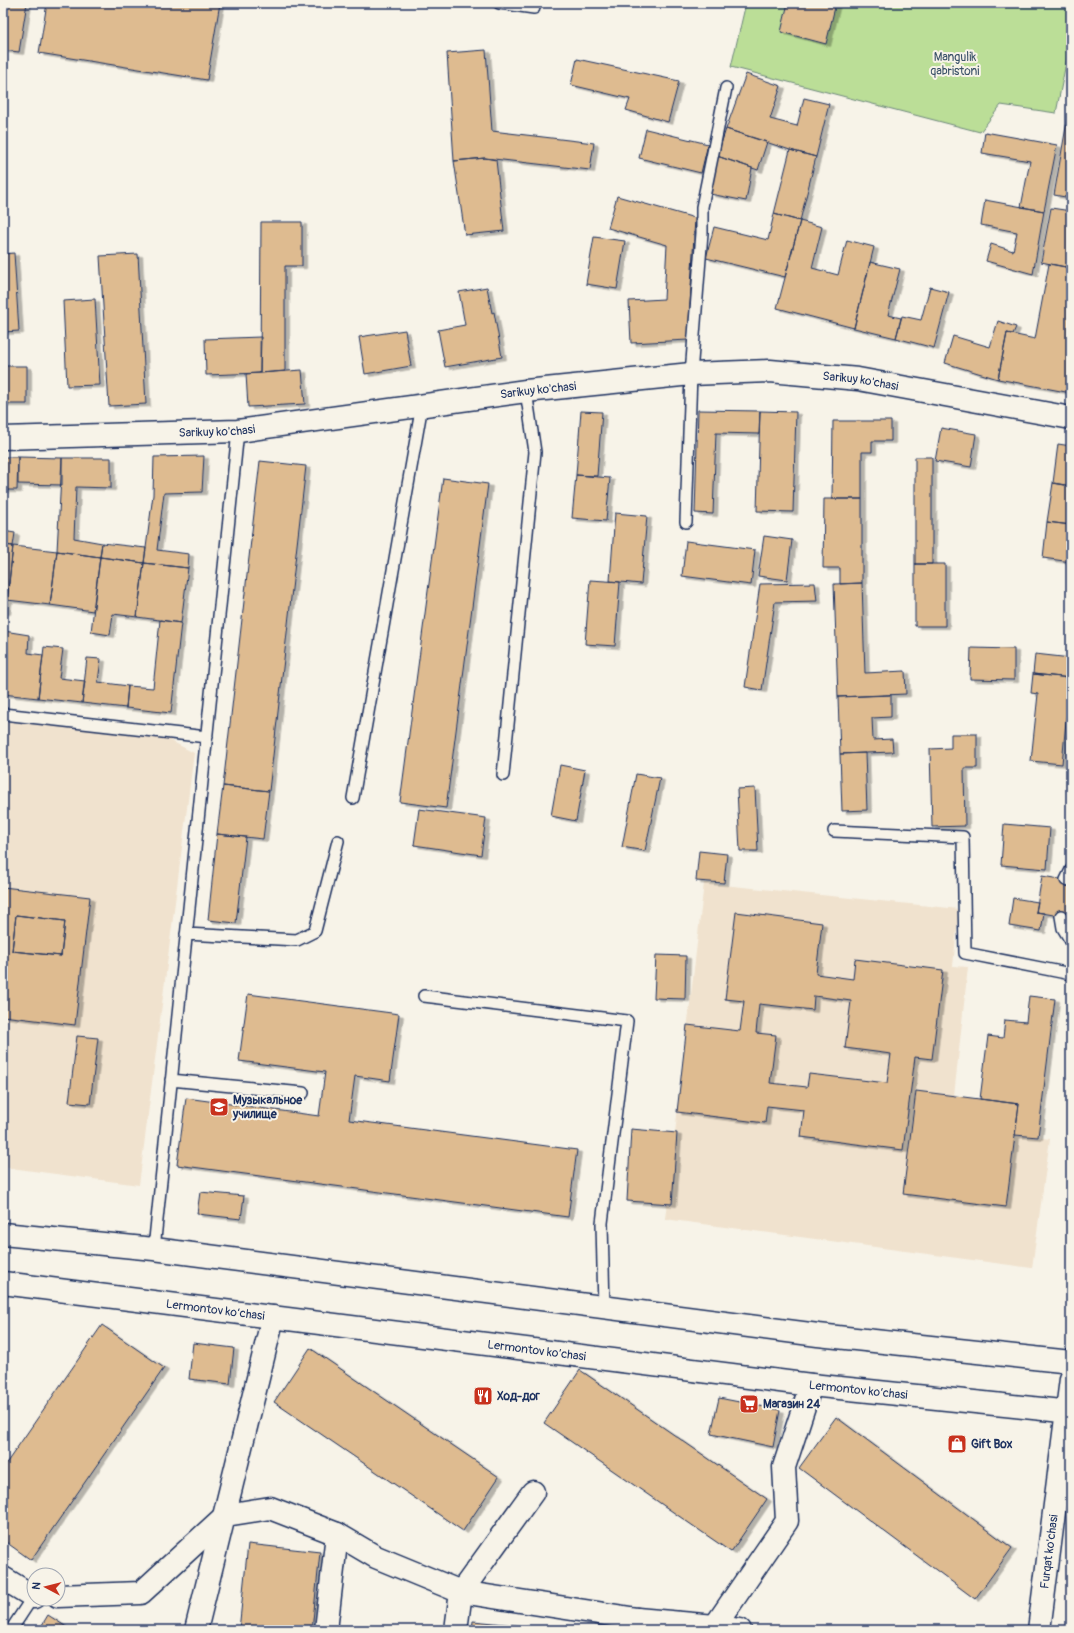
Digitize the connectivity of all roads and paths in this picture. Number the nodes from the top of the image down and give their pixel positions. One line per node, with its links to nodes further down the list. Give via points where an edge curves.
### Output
1 (499, 3): 2 (lane)
2 (534, 8)
3 (726, 88): 4 (lane, via 702,207)
4 (691, 374): 5 (street, Sarikuy ko'chasi); 7 (street, Sarikuy ko'chasi, via 770,371 858,379); 10 (lane)
5 (526, 391): 6 (street, Sarikuy ko'chasi); 13 (lane, via 535,452)
6 (422, 405): 8 (street, Sarikuy ko'chasi); 14 (lane)
7 (1071, 418)
8 (238, 431): 9 (street, Sarikuy ko'chasi); 12 (lane)
9 (3, 438)
10 (686, 522)
11 (3, 714): 12 (lane)
12 (207, 737): 20 (lane)
13 (503, 775)
14 (354, 798)
15 (834, 831): 22 (lane, via 963,837 966,953)
16 (338, 841): 20 (lane, via 315,931 297,940)
17 (1071, 870): 18 (lane)
18 (1066, 880)
19 (1060, 916): 21 (lane, via 1063,928)
20 (186, 934): 24 (lane)
21 (1071, 941)
22 (1071, 974)
23 (424, 996): 29 (lane, via 627,1021 602,1223)
24 (171, 1080): 25 (lane); 27 (lane)
25 (303, 1093)
26 (3, 1234): 27 (street)
27 (154, 1249): 29 (street)
28 (3, 1282): 30 (street, Lermontov ko’chasi)
29 (604, 1308): 31 (street, via 818,1335)
30 (273, 1317): 33 (street, Lermontov ko’chasi); 36 (street)
31 (1071, 1362)
32 (1071, 1379): 34 (street, Furqat ko'chasi)
33 (811, 1385): 34 (street, Lermontov ko’chasi); 44 (street, via 784,1467 787,1521)
34 (1069, 1412): 50 (street, Furqat ko'chasi)
35 (533, 1492): 39 (street)
36 (226, 1515): 37 (street, via 270,1508); 41 (street, via 141,1593); 46 (street)
37 (337, 1534): 39 (street, via 376,1557); 47 (street)
38 (3, 1578): 40 (street)
39 (461, 1592): 43 (street); 48 (street)
40 (26, 1593)
41 (66, 1596)
42 (27, 1607): 45 (lane)
43 (636, 1624): 44 (street)
44 (715, 1626): 49 (street)
45 (12, 1630)
46 (196, 1630)
47 (326, 1630)
48 (456, 1630)
49 (740, 1630)
50 (1039, 1630)

